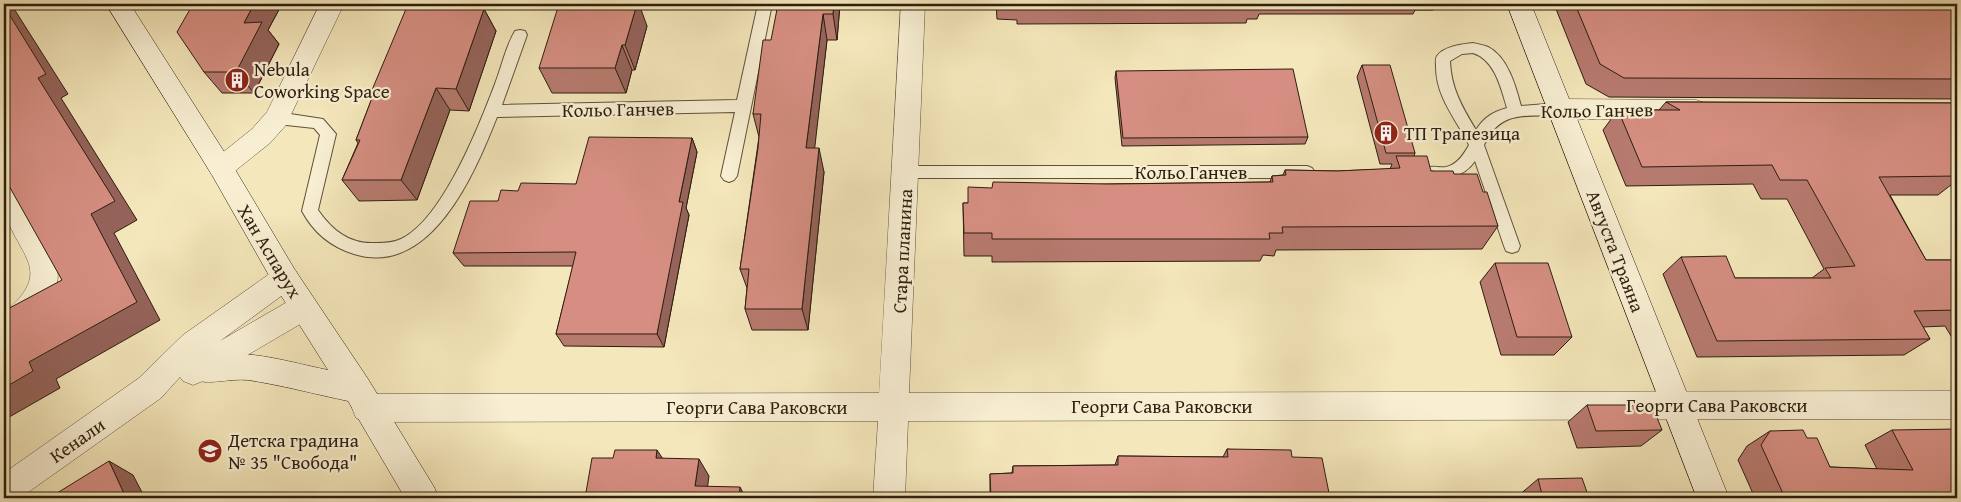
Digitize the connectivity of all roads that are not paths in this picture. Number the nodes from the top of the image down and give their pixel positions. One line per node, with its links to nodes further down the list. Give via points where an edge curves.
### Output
1 (118, 4): 14 (street, Хан Аспарух)
2 (332, 4): 12 (street)
3 (765, 4): 7 (lane)
4 (913, 4): 15 (street, Стара планина)
5 (1519, 4): 8 (street, Августа Траяна)
6 (520, 35): 10 (lane)
7 (744, 106): 10 (lane, Кольо Ганчев); 18 (lane)
8 (1560, 109): 9 (street, Кольо Ганчев); 11 (lane, Кольо Ганчев); 27 (street, Августа Траяна)
9 (1719, 110)
10 (492, 111): 12 (lane, via 461,181 425,229 410,242 380,251 349,248 322,228 310,211 328,134 318,123)
11 (1516, 112): 13 (lane, Кольо Ганчев, via 1499,116 1487,124); 13 (lane, via 1507,81 1493,56 1476,48 1454,50 1443,58 1442,76 1447,93)
12 (277, 118): 14 (street, via 262,136)
13 (1477, 146): 17 (lane, Кольо Ганчев, via 1463,165 1451,172); 20 (lane)
14 (221, 168): 21 (street, Хан Аспарух)
15 (906, 172): 16 (lane, Кольо Ганчев); 29 (street, Стара планина)
16 (1322, 172)
17 (1421, 172)
18 (729, 176)
19 (4, 183): 23 (street, via 45,272 42,293)
20 (1512, 246)
21 (285, 278): 22 (street, Хан Аспарух); 25 (street, Кенали, via 192,344)
22 (304, 307): 24 (street, Кенали); 26 (street, Хан Аспарух)
23 (4, 330)
24 (201, 370): 25 (street, Кенали); 26 (street, Георги Сава Раковски, via 247,367)
25 (150, 388): 30 (street, Кенали)
26 (362, 398): 29 (street, Георги Сава Раковски); 31 (street, Хан Аспарух)
27 (1676, 405): 28 (street, Георги Сава Раковски); 29 (street, Георги Сава Раковски); 33 (street, Августа Траяна)
28 (1957, 405)
29 (894, 407): 32 (street, Стара планина)
30 (4, 491)
31 (424, 498)
32 (889, 498)
33 (1713, 498)

